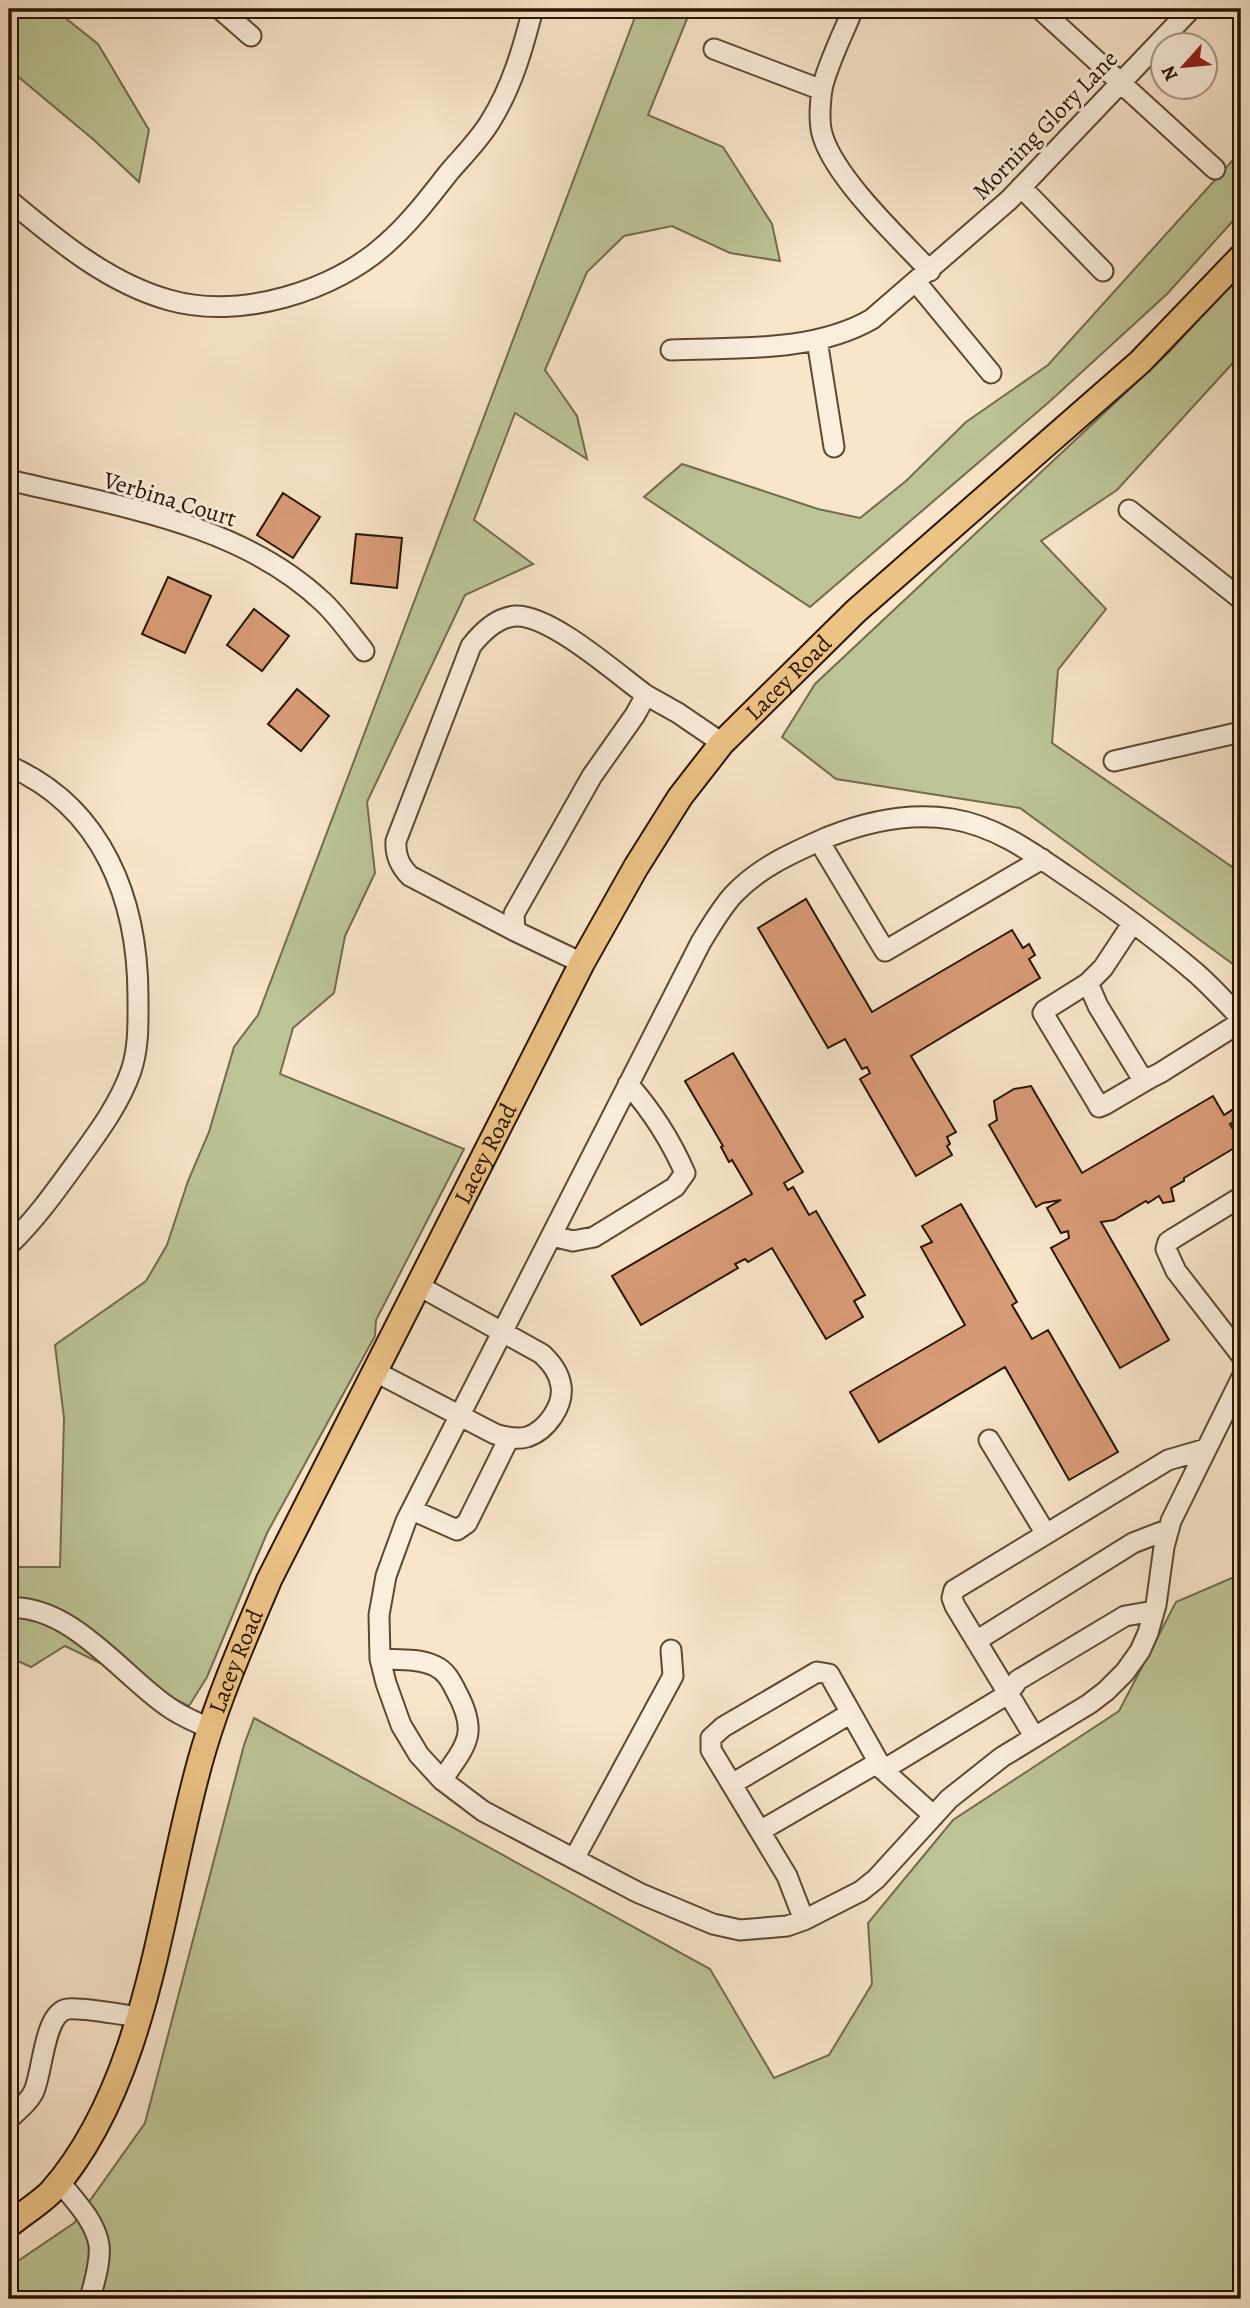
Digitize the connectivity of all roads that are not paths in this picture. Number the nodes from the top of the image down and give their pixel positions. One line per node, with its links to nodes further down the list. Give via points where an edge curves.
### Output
1 (220, 9): 6 (street)
2 (533, 9): 12 (street, via 512,81 490,123 385,245 339,276 307,290 248,304 207,306 135,290 97,268)
3 (853, 9): 9 (street)
4 (1040, 9): 8 (street)
5 (1191, 9): 8 (street, Morning Glory Lane)
6 (251, 36)
7 (713, 49): 9 (street)
8 (1121, 83): 10 (street); 11 (street, Morning Glory Lane)
9 (822, 90): 15 (street, via 823,136 838,166)
10 (1215, 170)
11 (1021, 187): 14 (street); 15 (street, Morning Glory Lane)
12 (9, 200)
13 (1241, 257): 26 (main road, Lacey Road, via 1140,362 856,611)
14 (1103, 271)
15 (923, 276): 16 (street, Morning Glory Lane, via 872,320); 18 (street)
16 (817, 340): 17 (street, Morning Glory Lane); 19 (street)
17 (671, 350)
18 (992, 373)
19 (834, 447)
20 (9, 480): 23 (street, Verbina Court, via 142,512 247,550 324,602)
21 (1129, 510): 22 (street)
22 (1241, 599)
23 (364, 651)
24 (646, 695): 26 (street); 32 (street, via 560,830 514,914); 32 (street, via 556,629 530,618 503,620 481,633 471,646 395,852 410,876)
25 (1241, 732): 27 (street)
26 (722, 743): 33 (main road, Lacey Road, via 635,867)
27 (1114, 761)
28 (9, 766): 40 (street, via 34,777 72,809 104,849 129,915 138,961 138,1044 121,1096 46,1205)
29 (819, 841): 30 (street, via 884,819 944,818 998,832); 30 (street, via 885,951); 37 (street, via 762,870 733,895 701,942)
30 (1042, 859): 31 (street)
31 (1132, 924): 34 (street); 35 (street, via 1197,974)
32 (515, 931): 33 (street)
33 (582, 963): 41 (main road, Lacey Road)
34 (1088, 983): 36 (street, via 1140,1075); 36 (street, via 1043,1013 1097,1103 1100,1107)
35 (1241, 1020): 36 (street)
36 (1150, 1078)
37 (628, 1084): 39 (street); 39 (street, via 646,1105 685,1173 675,1187 594,1237 573,1241)
38 (1241, 1197): 43 (street, via 1168,1242 1166,1249 1176,1271)
39 (552, 1236): 42 (street)
40 (9, 1245)
41 (419, 1286): 42 (street); 44 (main road, Lacey Road)
42 (502, 1333): 46 (street); 47 (street, via 542,1354 554,1367 561,1386 557,1407 539,1432)
43 (1241, 1355)
44 (376, 1372): 46 (street); 60 (main road, Lacey Road, via 269,1580)
45 (1241, 1378): 49 (street)
46 (459, 1416): 47 (street); 50 (street)
47 (509, 1438): 50 (street, via 463,1528 457,1530)
48 (989, 1440): 52 (street)
49 (1206, 1448): 51 (street); 52 (street, via 1168,1460)
50 (412, 1510): 57 (street, via 386,1576 379,1615)
51 (1169, 1529): 54 (street); 55 (street, via 1133,1543)
52 (1045, 1534): 55 (street, via 954,1590 955,1606)
53 (9, 1608): 60 (street, via 60,1621 88,1639 167,1707)
54 (1154, 1612): 58 (street, via 1125,1616 1018,1680); 61 (street, via 1140,1651 1107,1691)
55 (976, 1641): 58 (street)
56 (671, 1650): 67 (street, via 673,1675)
57 (380, 1659): 63 (street, via 401,1725); 63 (street, via 437,1666 448,1676 468,1712 465,1748)
58 (1008, 1694): 61 (street); 62 (street)
59 (851, 1713): 62 (street); 64 (street); 64 (street, via 829,1674 817,1672 723,1727 711,1738 711,1750)
60 (211, 1729): 69 (main road, Lacey Road)
61 (1034, 1736): 65 (street)
62 (881, 1766): 65 (street); 66 (street)
63 (442, 1780): 67 (street, via 483,1811)
64 (732, 1784): 66 (street)
65 (934, 1815): 68 (street, via 877,1879)
66 (760, 1831): 68 (street, via 787,1876)
67 (574, 1859): 68 (street, via 639,1894 713,1924 740,1930)
68 (804, 1920)
69 (139, 2017): 70 (street, via 68,2008 55,2015 33,2094); 71 (main road, Lacey Road, via 103,2116)
70 (9, 2119)
71 (59, 2181): 72 (main road, Lacey Road); 73 (street, via 89,2219 99,2246)
72 (9, 2224)
73 (90, 2299)

